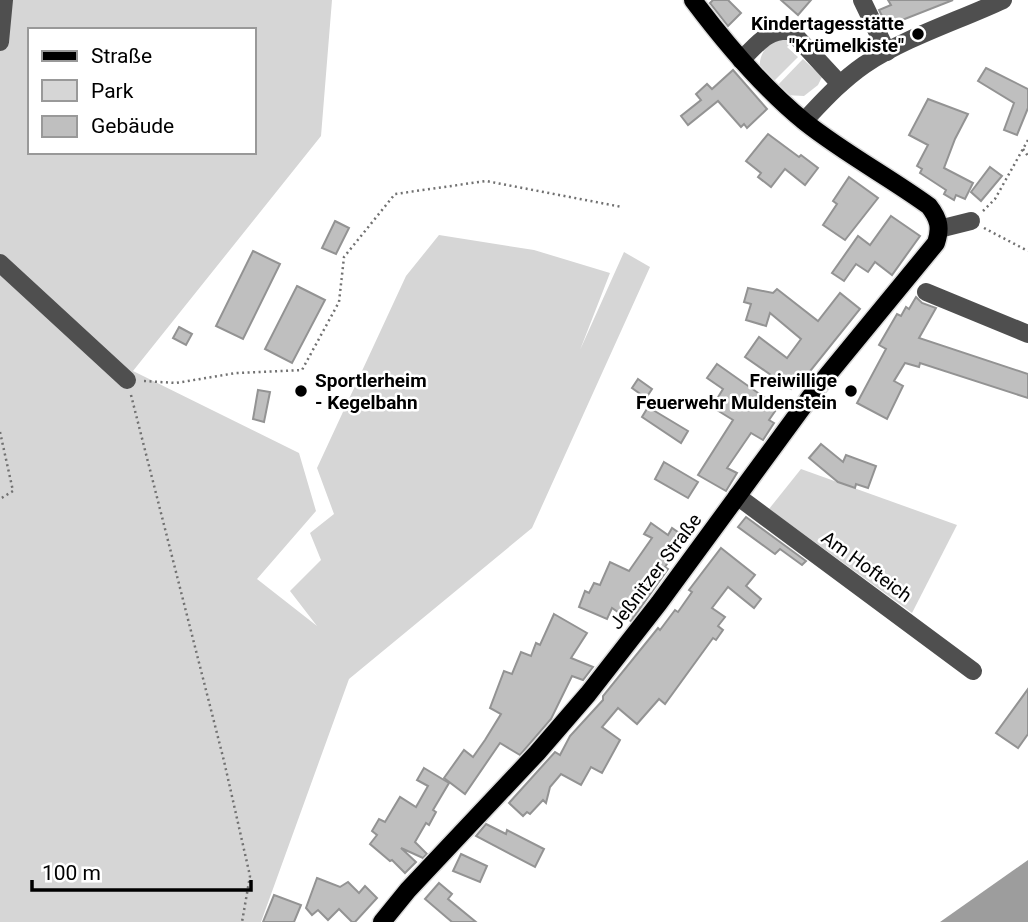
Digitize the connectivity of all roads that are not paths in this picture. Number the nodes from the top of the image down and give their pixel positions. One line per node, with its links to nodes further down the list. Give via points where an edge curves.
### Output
1 (4, 0): 5 (street)
2 (693, 0): 7 (main road)
3 (862, 0): 6 (street)
4 (1003, 0): 6 (street)
5 (0, 42)
6 (887, 52): 8 (street)
7 (741, 60): 8 (street, via 777,30 791,31); 9 (main road)
8 (840, 84): 9 (street)
9 (804, 121): 11 (main road, via 929,206)
10 (971, 221): 11 (street)
11 (939, 229): 13 (main road, Jeßnitzer Straße, via 936,243)
12 (0, 263): 16 (street)
13 (906, 281): 14 (street); 17 (main road, Jeßnitzer Straße, via 840,359)
14 (1028, 335): 15 (street)
15 (1028, 343)
16 (127, 380)
17 (737, 496): 18 (street, Am Hofteich); 19 (main road, Jeßnitzer Straße, via 564,724)
18 (972, 671)
19 (382, 922)

